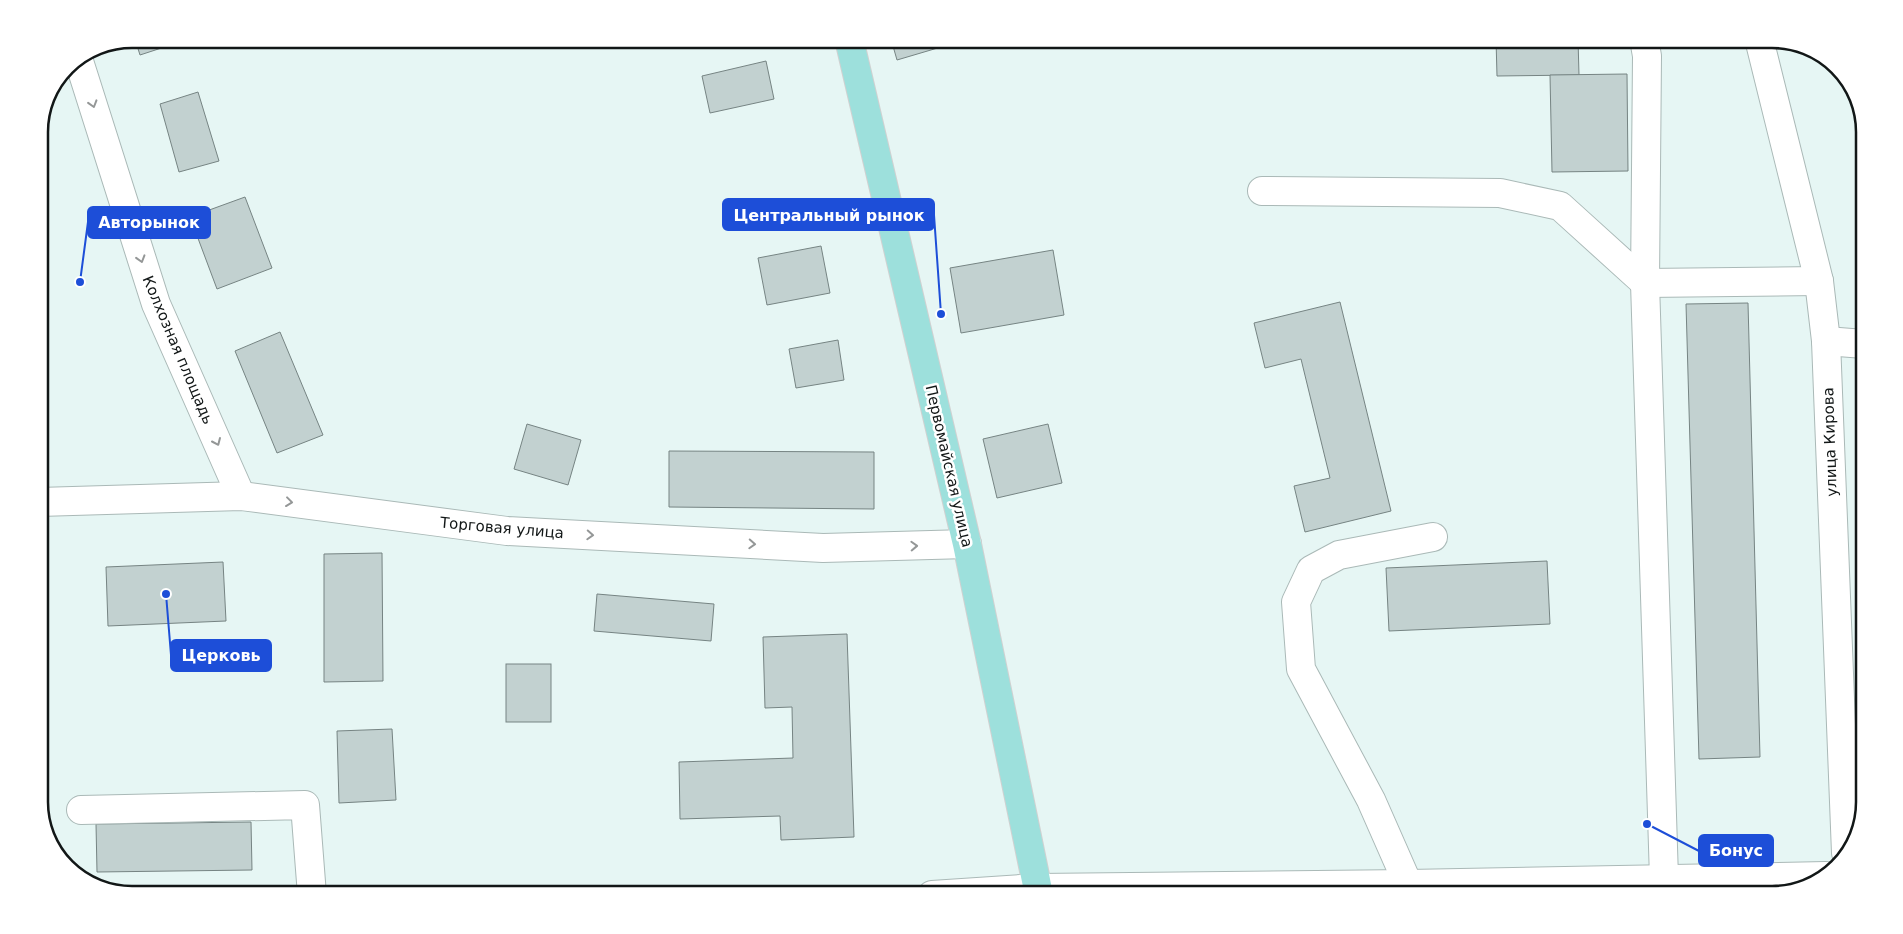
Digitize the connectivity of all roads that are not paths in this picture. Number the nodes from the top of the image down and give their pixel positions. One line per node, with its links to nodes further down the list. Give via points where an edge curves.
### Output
1 (851, 48): 13 (main road, Первомайская улица)
2 (1646, 48): 7 (street)
3 (1761, 48): 6 (street, улица Кирова)
4 (80, 65): 10 (street, Колхозная площадь, one-way to 10, via 156,304)
5 (1262, 191): 7 (street, via 1500,193 1560,206)
6 (1819, 281): 7 (street); 8 (street, улица Кирова)
7 (1645, 283): 17 (street)
8 (1826, 341): 9 (street); 15 (street, улица Кирова)
9 (1855, 343)
10 (241, 496): 11 (street, Торговая улица); 13 (street, Торговая улица, one-way to 13, via 506,531 823,548)
11 (48, 502)
12 (1433, 537): 18 (street, via 1339,555 1311,570 1296,602 1302,669 1370,800)
13 (967, 544): 20 (main road, Первомайская улица)
14 (81, 810): 19 (street, via 305,805)
15 (1846, 842)
16 (1810, 877): 25 (street)
17 (1664, 878): 23 (street); 24 (street)
18 (1408, 884): 21 (street); 22 (street)
19 (311, 886)
20 (1037, 886)
21 (1316, 886)
22 (1502, 886)
23 (1610, 886)
24 (1701, 886)
25 (1717, 886)

